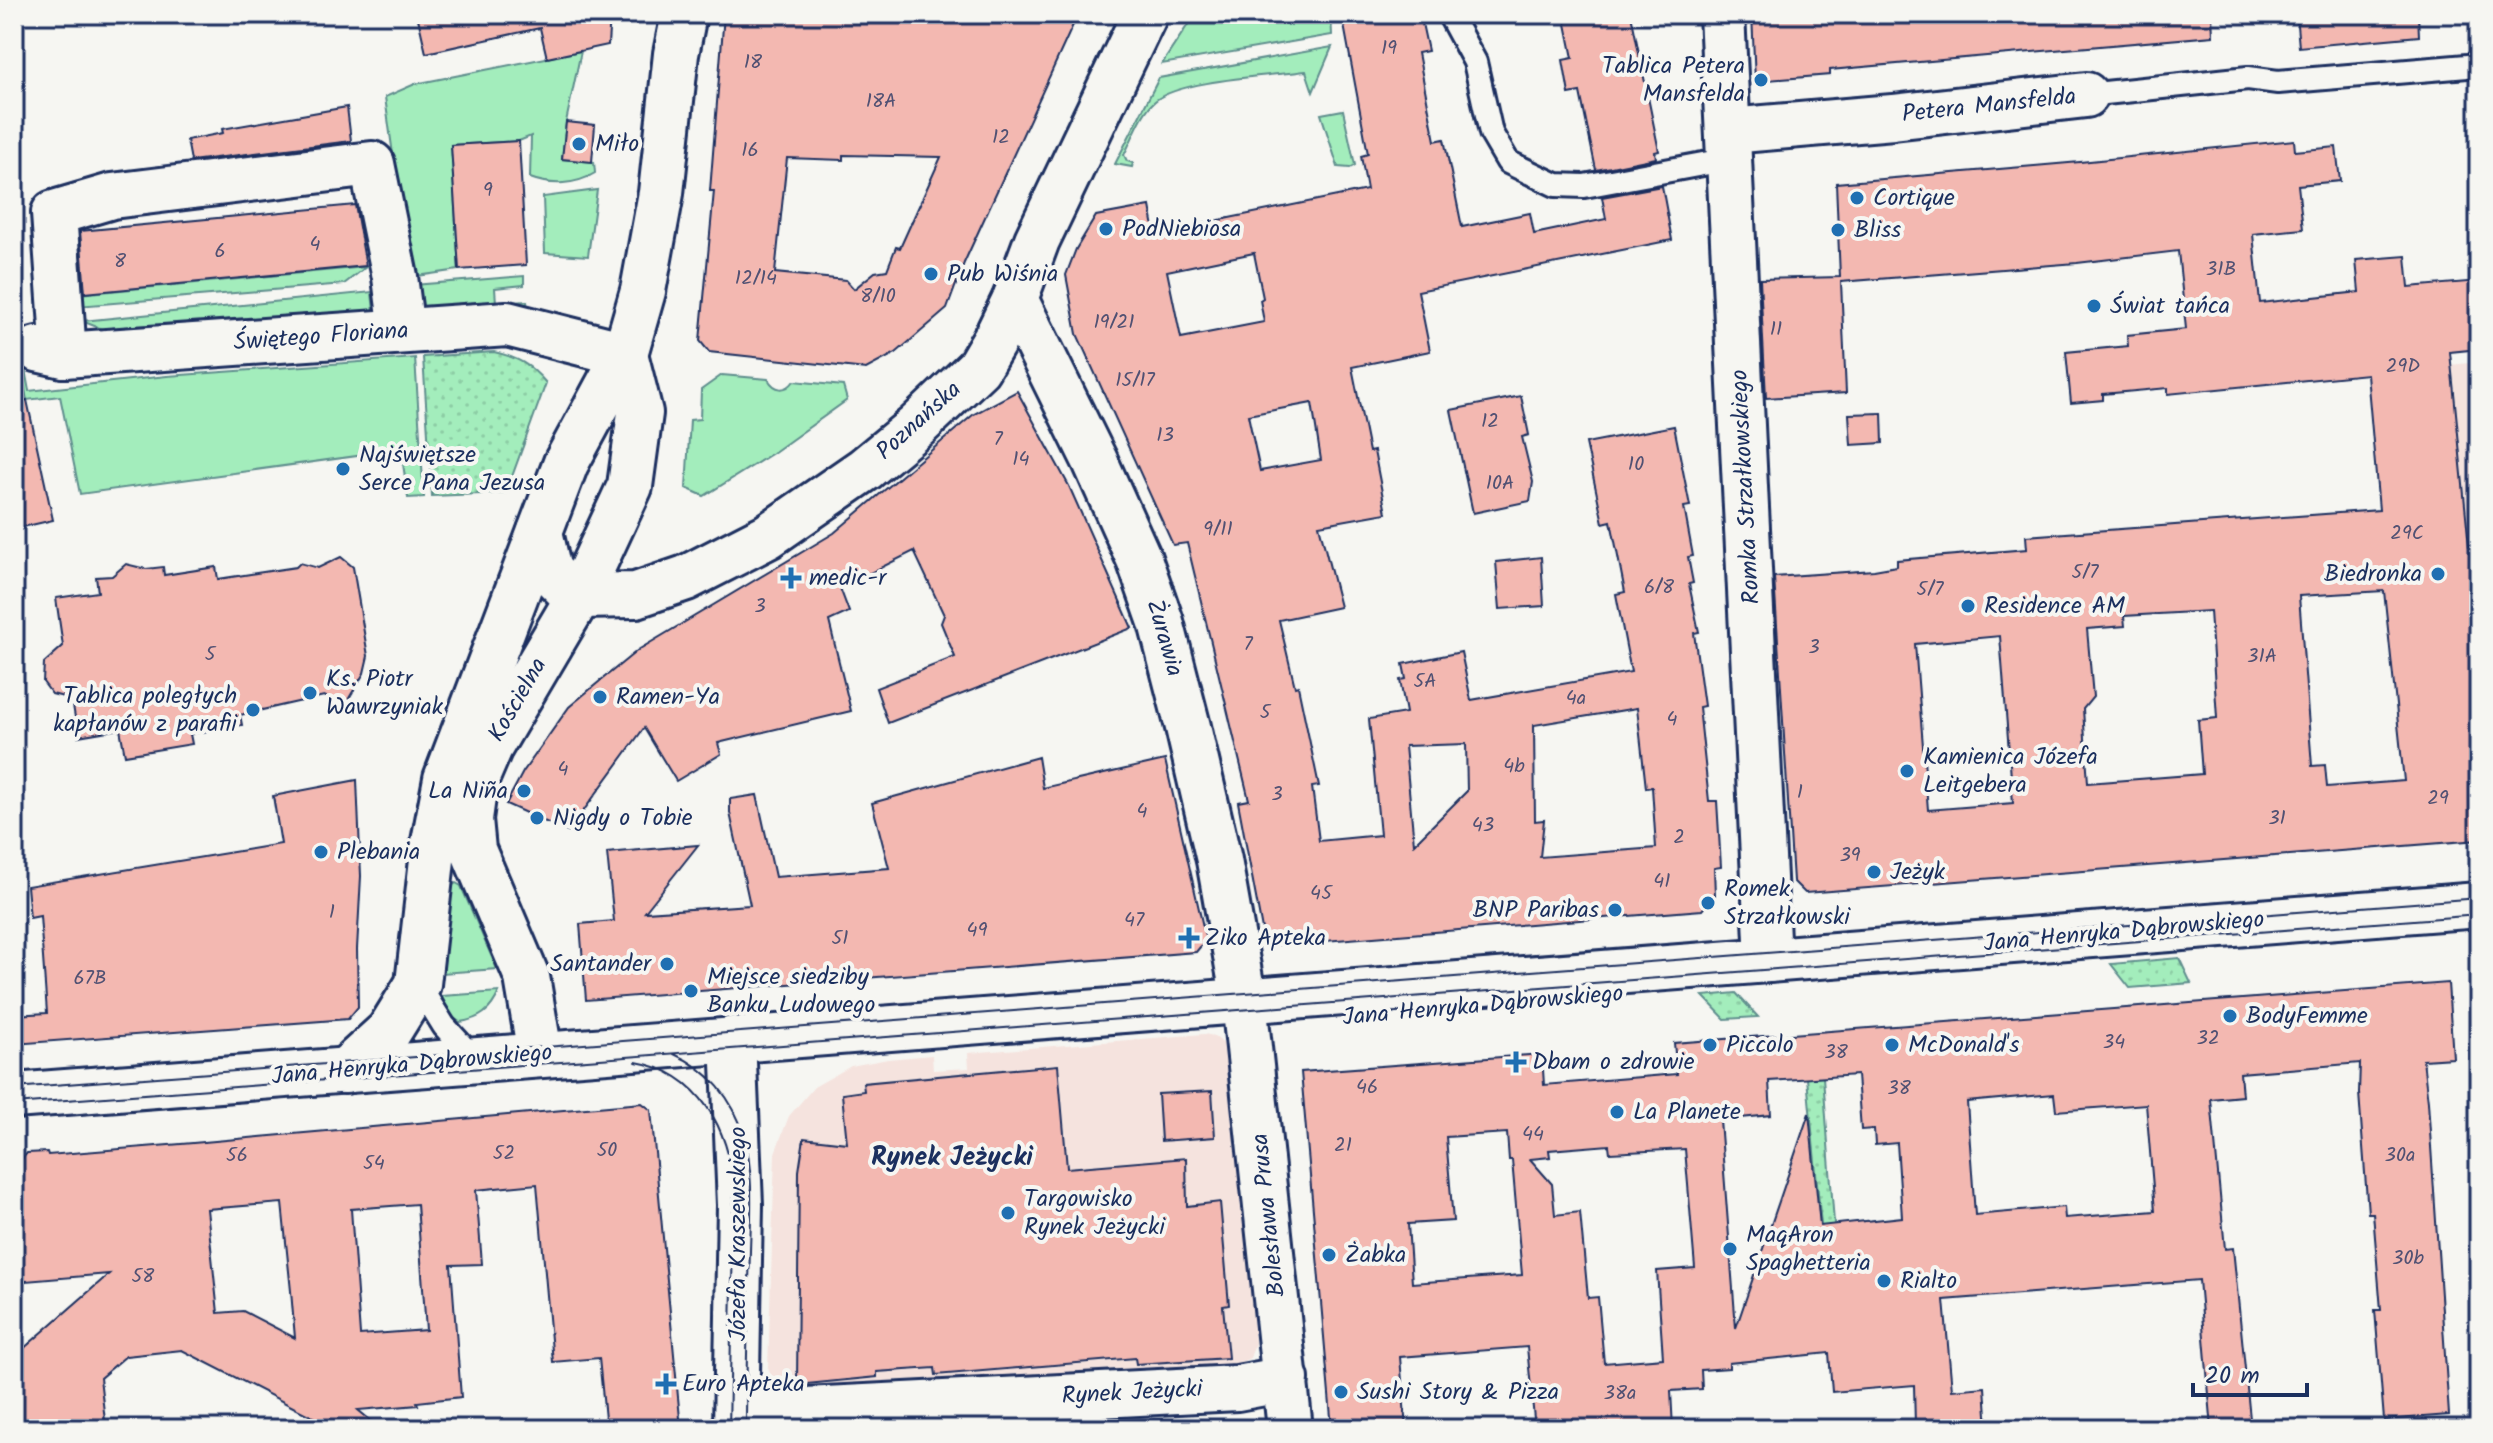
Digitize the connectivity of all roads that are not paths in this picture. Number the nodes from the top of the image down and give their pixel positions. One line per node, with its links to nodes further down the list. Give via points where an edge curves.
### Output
1 (1145, 14): 8 (street, Poznańska, via 1043,227)
2 (1449, 14): 7 (lane, via 1475,62 1491,133 1508,162 1556,185 1584,186)
3 (1722, 14): 7 (street, Romka Strzałkowskiego)
4 (675, 27): 11 (street, Kościelna, via 661,193)
5 (2479, 65): 6 (lane, Petera Mansfelda, via 2278,82 2248,78)
6 (2086, 95): 7 (street, Petera Mansfelda, via 1893,117)
7 (1730, 145): 15 (street, Romka Strzałkowskiego)
8 (1015, 299): 13 (street, Poznańska, via 978,368 916,427 814,506 686,578 636,595); 17 (street, Żurawia, via 1113,498 1161,622 1219,860)
9 (402, 331): 10 (street, Świętego Floriana); 10 (street, via 372,164 112,196 54,213); 11 (street, Świętego Floriana, via 507,324)
10 (37, 352)
11 (625, 354): 12 (street, Kościelna, via 566,463); 13 (street, Kościelna, via 640,413 630,486)
12 (540, 532): 13 (street, via 549,571); 16 (street, Kościelna, via 446,779)
13 (579, 596): 19 (street, Kościelna, via 490,747 475,782 470,819 473,850 527,977)
14 (2479, 905): 15 (street, Jana Henryka Dąbrowskiego)
15 (1768, 960): 17 (street, Jana Henryka Dąbrowskiego)
16 (418, 984): 20 (lane, via 444,1026); 21 (street, Kościelna, via 389,1031)
17 (1244, 1001): 18 (street, Jana Henryka Dąbrowskiego); 23 (street, Bolesława Prusa)
18 (733, 1039): 19 (street, Jana Henryka Dąbrowskiego); 24 (street, Józefa Kraszewskiego, via 740,1205)
19 (540, 1054): 20 (street, Jana Henryka Dąbrowskiego)
20 (474, 1059): 21 (street, Jana Henryka Dąbrowskiego)
21 (345, 1071): 22 (street, Jana Henryka Dąbrowskiego)
22 (14, 1096)
23 (1286, 1379): 24 (street, Rynek Jeżycki, via 1237,1388 786,1411); 25 (street, Bolesława Prusa)
24 (737, 1420)
25 (1290, 1429)

